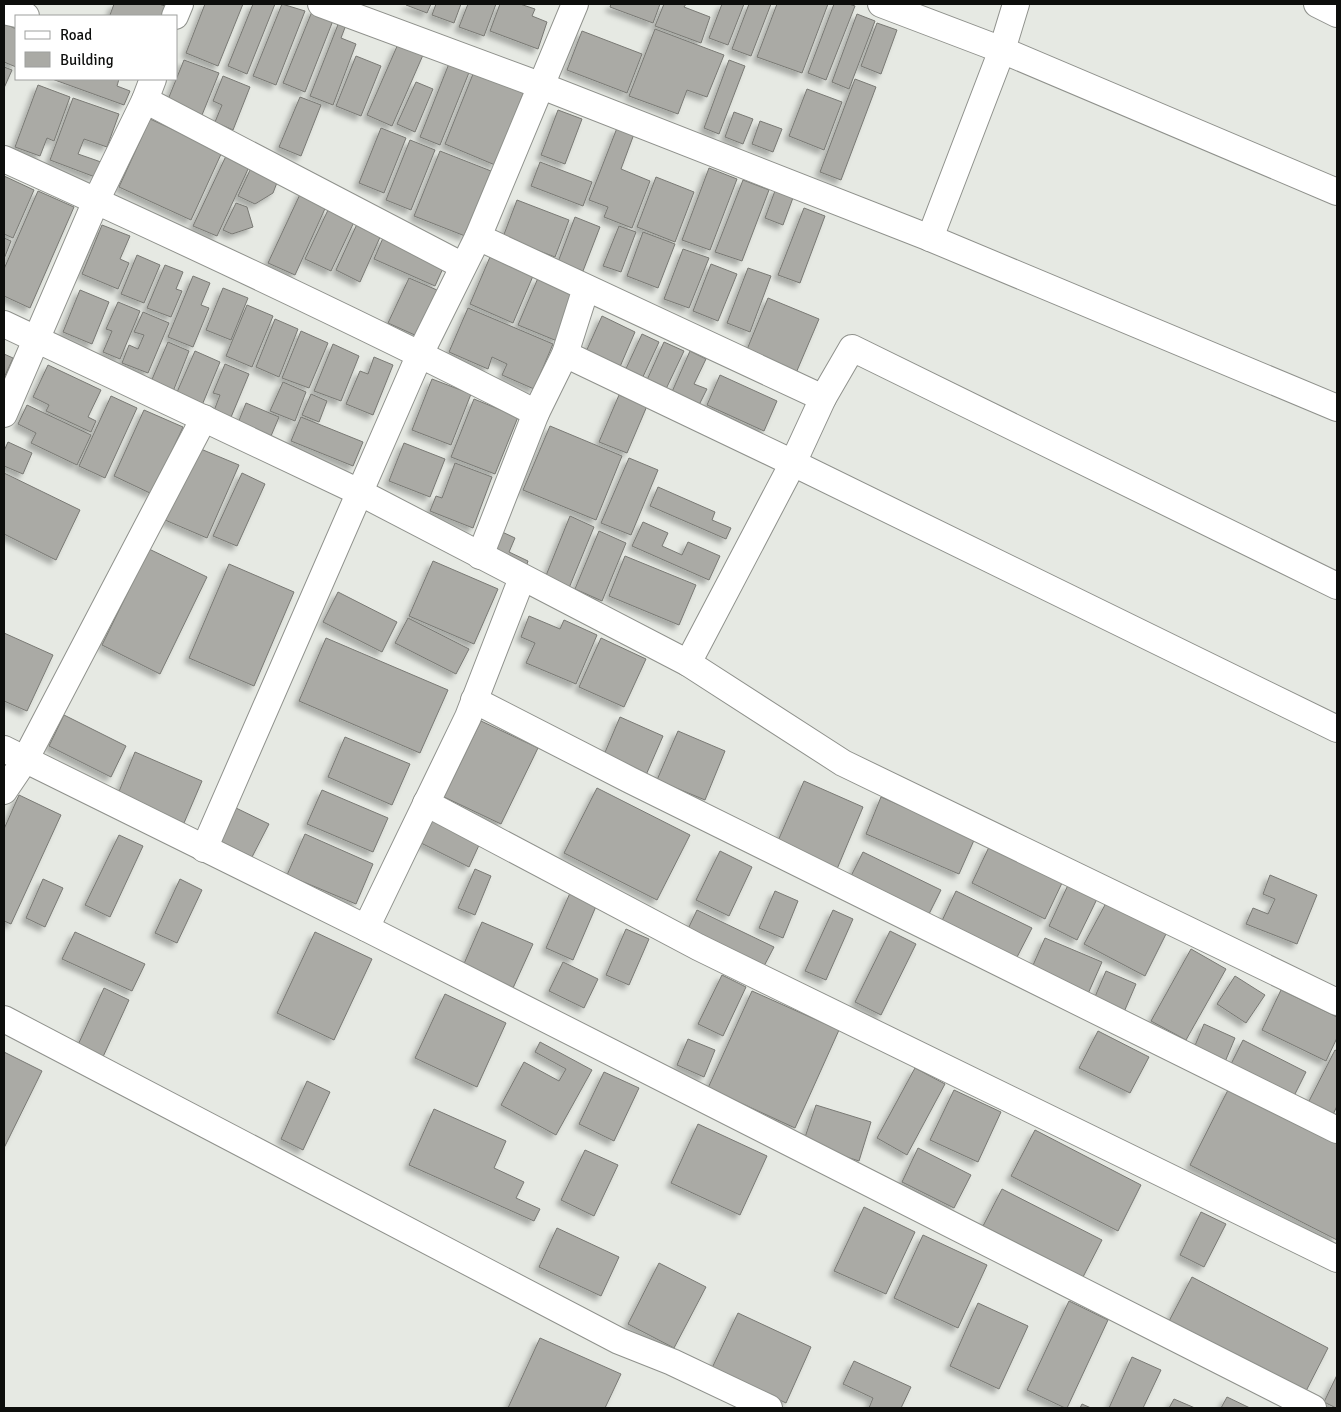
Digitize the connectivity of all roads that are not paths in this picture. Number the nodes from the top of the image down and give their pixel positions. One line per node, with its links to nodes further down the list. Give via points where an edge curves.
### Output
1 (321, 4): 10 (street)
2 (575, 4): 10 (street)
3 (881, 4): 9 (street)
4 (1016, 4): 9 (street)
5 (1317, 4): 7 (street)
6 (4, 11): 8 (street)
7 (1337, 14)
8 (22, 15)
9 (1002, 50): 13 (street); 16 (street)
10 (542, 86): 15 (street); 16 (street)
11 (149, 89): 14 (street); 17 (street)
12 (4, 159): 14 (street)
13 (1337, 192)
14 (96, 200): 20 (street); 21 (street)
15 (478, 237): 17 (street); 18 (street)
16 (930, 238): 24 (street)
17 (463, 266): 21 (street)
18 (586, 288): 22 (street); 23 (street)
19 (4, 324): 20 (street)
20 (37, 340): 26 (street); 27 (street)
21 (420, 354): 25 (street); 29 (street)
22 (565, 354): 25 (street); 28 (street)
23 (823, 398): 28 (street); 32 (street, via 852,348)
24 (1337, 408)
25 (536, 413): 30 (street)
26 (4, 414)
27 (204, 418): 29 (street); 36 (street)
28 (793, 463): 33 (street); 35 (street)
29 (359, 492): 30 (street); 39 (street)
30 (480, 556): 31 (street)
31 (522, 578): 33 (street); 34 (street)
32 (1337, 586)
33 (688, 664): 41 (street, via 843,763)
34 (474, 700): 38 (street); 43 (street)
35 (1337, 729)
36 (15, 755): 37 (street); 39 (street)
37 (4, 790)
38 (426, 803): 40 (street); 44 (street, via 698,947)
39 (204, 849): 40 (street)
40 (366, 928): 46 (street)
41 (1337, 1002)
42 (4, 1019): 45 (street, via 619,1341)
43 (1337, 1130)
44 (1337, 1259)
45 (769, 1408)
46 (1313, 1408)

